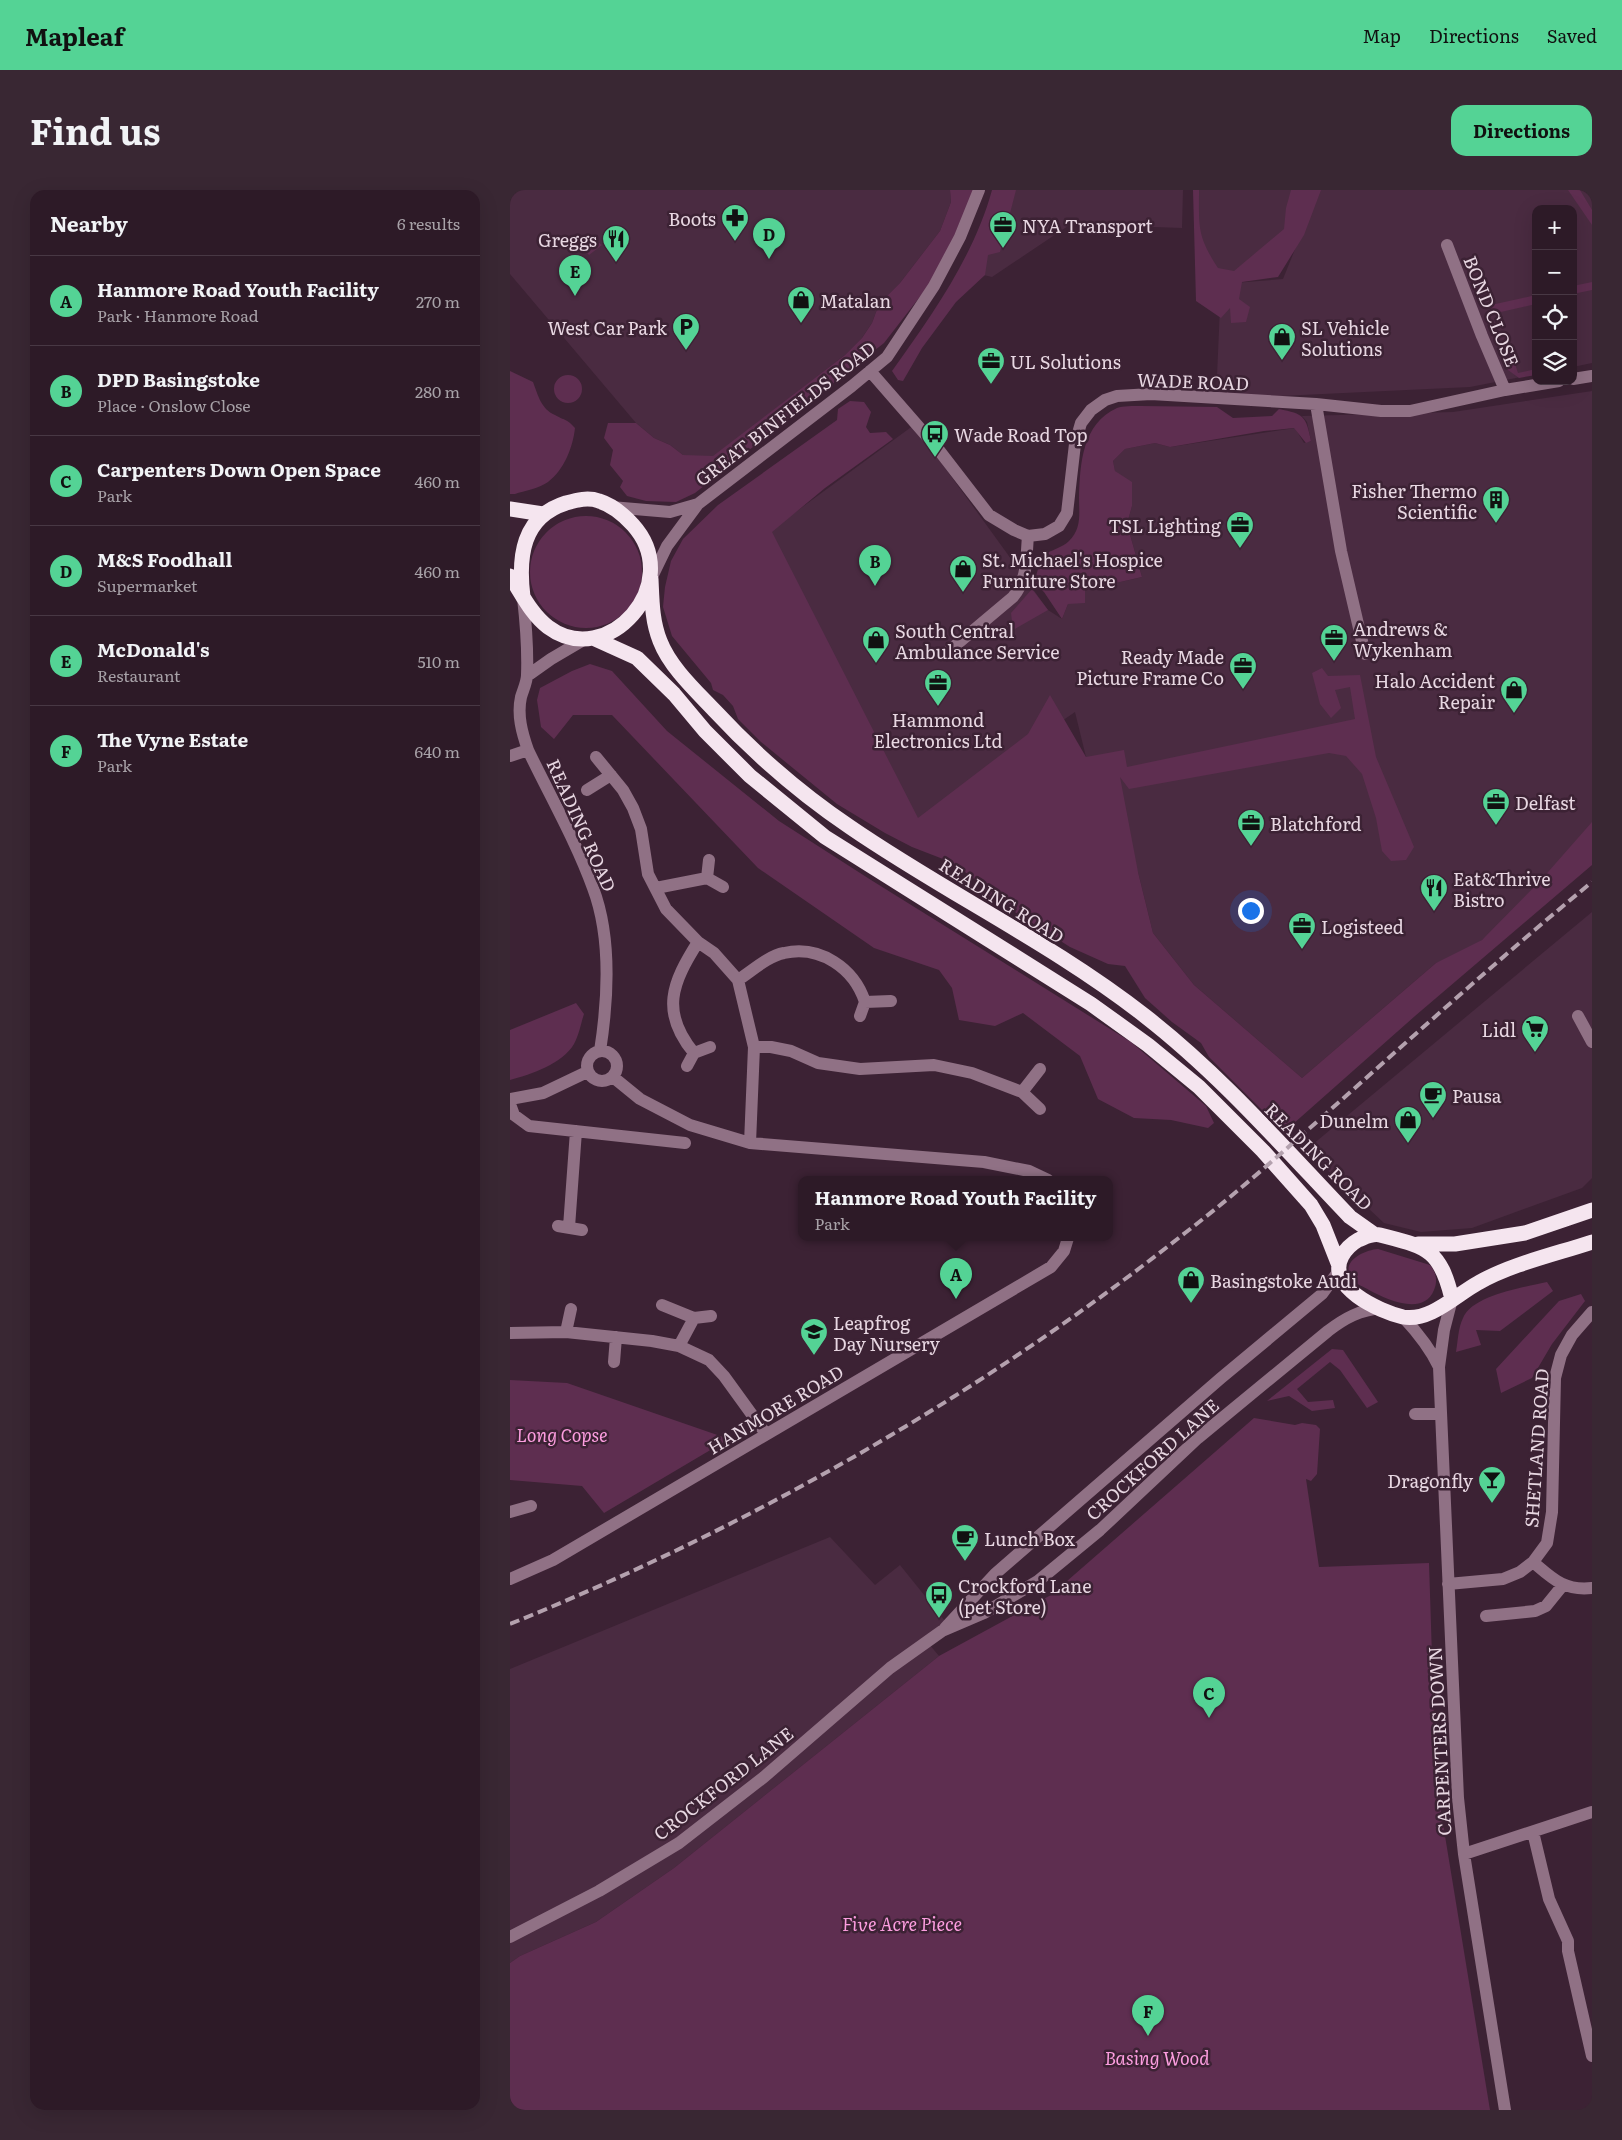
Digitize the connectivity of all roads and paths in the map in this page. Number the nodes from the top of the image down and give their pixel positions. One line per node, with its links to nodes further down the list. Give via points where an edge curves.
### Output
1 (979, 190): 3 (street, GREAT BINFIELDS ROAD, via 960,237 934,286 887,357)
2 (1447, 245): 7 (street, BOND CLOSE)
3 (870, 372): 9 (street, GREAT BINFIELDS ROAD); 13 (street, via 938,449 989,514)
4 (1577, 379): 5 (street)
5 (1591, 379)
6 (1536, 385): 7 (street, WADE ROAD)
7 (1506, 390): 8 (street, WADE ROAD, via 1410,411)
8 (1316, 404): 13 (street, WADE ROAD, via 1151,394 1105,400 1082,422 1075,444 1067,513 1058,526 1045,534); 18 (street, via 1341,551)
9 (698, 504): 10 (street, GREAT BINFIELDS ROAD, via 670,512); 15 (street, GREAT BINFIELDS ROAD, via 670,541)
10 (611, 507): 12 (highway, via 598,500 580,499); 15 (highway, via 642,536 650,554)
11 (510, 509): 12 (highway)
12 (543, 514): 16 (highway, via 532,528 524,547 521,570)
13 (1028, 536): 19 (street, via 1022,586)
14 (510, 576): 16 (highway, READING ROAD)
15 (651, 579): 17 (highway, via 643,600 631,616 617,628); 55 (highway, READING ROAD, via 652,613 660,643 676,668 741,739 849,827 1049,951 1146,1016 1210,1072 1350,1217)
16 (523, 597): 17 (highway, via 549,628 563,635); 20 (street, READING ROAD, via 528,641)
17 (590, 639): 20 (street, via 551,659); 59 (highway, READING ROAD, via 637,658 750,776 825,838 1091,1004 1148,1044 1198,1087 1263,1151 1311,1206 1323,1225)
18 (1365, 654)
19 (944, 655)
20 (527, 676): 21 (street, READING ROAD, via 519,713)
21 (528, 750): 22 (street); 39 (street, READING ROAD, via 594,890 604,935 607,972)
22 (510, 756)
23 (596, 757): 24 (street)
24 (611, 775): 25 (street); 29 (street, via 633,808 641,829 648,874)
25 (587, 790)
26 (709, 860): 27 (street)
27 (707, 878): 28 (street); 29 (street)
28 (722, 887)
29 (656, 888): 30 (street, via 666,908)
30 (698, 942): 31 (street); 40 (street, via 684,964 672,1000 674,1020)
31 (738, 980): 33 (street, via 783,953 807,950 842,967 854,978); 38 (street)
32 (891, 1001): 33 (street)
33 (865, 1002): 34 (street)
34 (860, 1016)
35 (1578, 1016): 36 (street)
36 (1592, 1042)
37 (710, 1047): 40 (street)
38 (754, 1047): 45 (street, via 772,1047 818,1063 860,1069 934,1065 972,1073); 51 (street)
39 (600, 1051): 43 (street, via 588,1058); 44 (street, via 609,1053 616,1060 617,1069)
40 (694, 1053): 41 (street)
41 (687, 1066)
42 (1040, 1069): 45 (street)
43 (587, 1072): 44 (street, via 599,1081); 46 (street, via 542,1093)
44 (612, 1077): 51 (street, via 640,1099 690,1125)
45 (1022, 1092): 48 (street)
46 (510, 1100)
47 (510, 1104): 49 (street, via 514,1115 529,1126)
48 (1040, 1109)
49 (576, 1131): 50 (street); 54 (street, via 564,1226)
50 (685, 1142)
51 (750, 1143): 52 (street, via 984,1162)
52 (1040, 1176)
53 (1592, 1210): 58 (highway, via 1525,1234 1455,1244)
54 (582, 1230)
55 (1374, 1234): 58 (highway); 59 (highway, via 1351,1245)
56 (1067, 1241): 76 (street, HANMORE ROAD, via 1064,1251 1051,1267)
57 (1592, 1242): 60 (highway, via 1480,1282)
58 (1418, 1244): 60 (highway, via 1440,1263)
59 (1338, 1268): 62 (highway, via 1349,1290); 85 (street, CROCKFORD LANE, via 1322,1294 1218,1374 995,1574)
60 (1452, 1299): 66 (highway, via 1428,1314); 73 (street, CARPENTERS DOWN)
61 (662, 1306): 67 (street)
62 (1381, 1308): 66 (highway); 85 (street, CROCKFORD LANE, via 1364,1310 1328,1331 1213,1426 1100,1530 1038,1581 984,1613)
63 (571, 1309): 68 (street)
64 (1592, 1312): 79 (street, SHETLAND ROAD, via 1572,1335 1561,1355 1555,1378 1551,1528 1546,1543)
65 (711, 1316): 67 (street)
66 (1404, 1317): 73 (street, CARPENTERS DOWN, via 1419,1333)
67 (694, 1318): 71 (street)
68 (566, 1332): 69 (street); 70 (street)
69 (510, 1333)
70 (616, 1338): 71 (street); 72 (street)
71 (679, 1346): 76 (street, via 708,1360 724,1376)
72 (614, 1362)
73 (1439, 1367): 75 (street, CARPENTERS DOWN)
74 (1415, 1414): 75 (street)
75 (1440, 1414): 81 (street, CARPENTERS DOWN)
76 (766, 1434): 80 (street, HANMORE ROAD, via 553,1560)
77 (531, 1506): 78 (street)
78 (510, 1512)
79 (1533, 1562): 81 (street, SHETLAND ROAD, via 1503,1579); 82 (street)
80 (510, 1580)
81 (1448, 1584): 88 (street, CARPENTERS DOWN, via 1458,1798)
82 (1563, 1585): 83 (street); 84 (street, via 1546,1606 1535,1611)
83 (1592, 1588)
84 (1484, 1614)
85 (942, 1631): 89 (street, CROCKFORD LANE, via 885,1672 764,1777 679,1843 599,1891)
86 (1592, 1812): 87 (street)
87 (1533, 1832): 88 (street); 90 (street, via 1549,1899 1568,1941)
88 (1464, 1854): 91 (street, CARPENTERS DOWN)
89 (510, 1937)
90 (1592, 2056)
91 (1506, 2110)

